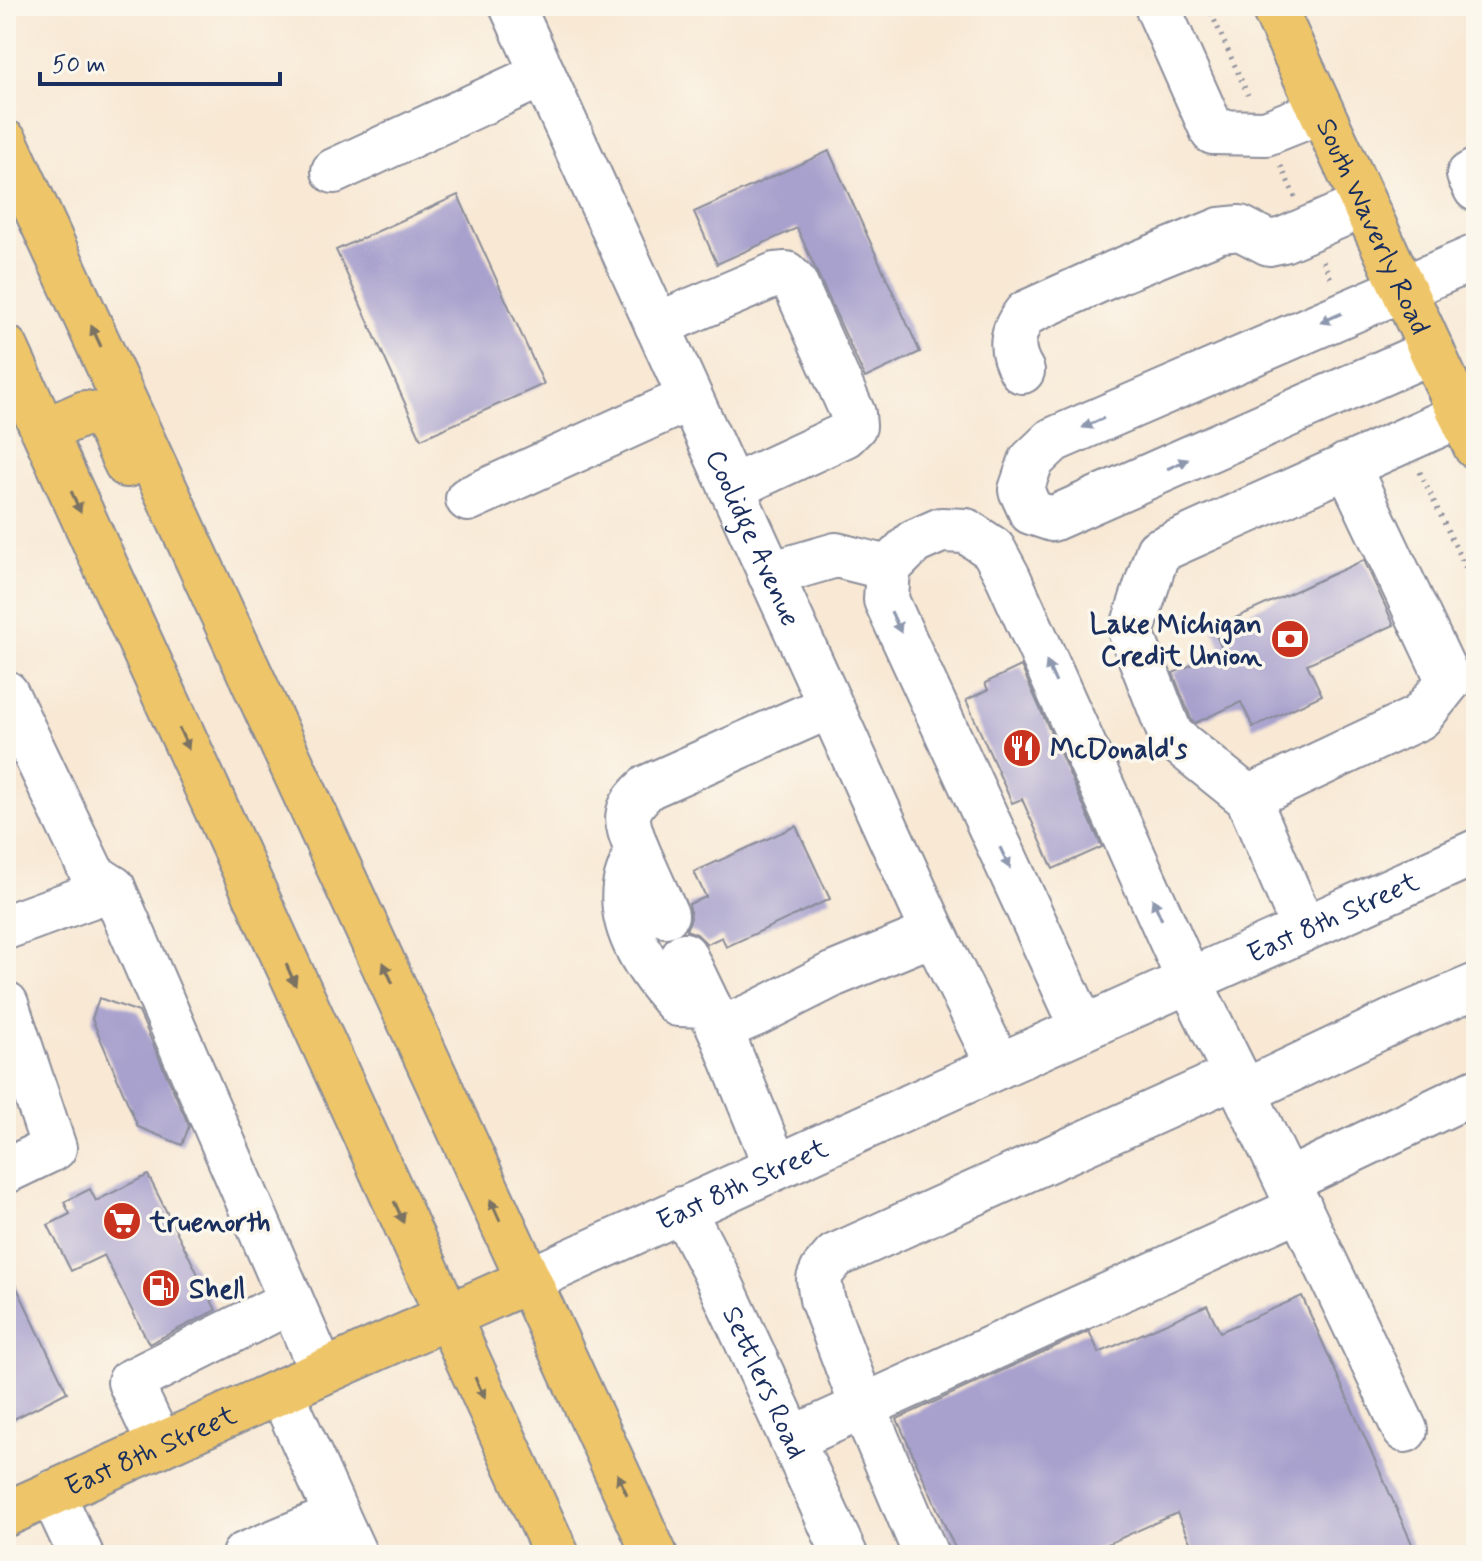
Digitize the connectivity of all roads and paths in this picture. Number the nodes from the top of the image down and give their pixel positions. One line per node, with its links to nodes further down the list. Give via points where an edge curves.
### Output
1 (512, 6): 4 (street, Coolidge Avenue)
2 (1157, 6): 5 (street, via 1213,132 1266,133)
3 (1273, 6): 5 (main road, South Waverly Road)
4 (543, 74): 7 (street); 13 (street, Coolidge Avenue)
5 (1321, 111): 10 (main road, South Waverly Road)
6 (6, 143): 30 (main road, one-way to 6)
7 (334, 171)
8 (1476, 171): 9 (street, via 1469,175)
9 (1476, 189)
10 (1364, 205): 12 (main road, South Waverly Road); 16 (street, via 1269,243 1240,228 1220,230 1026,313 1012,343)
11 (1476, 257): 12 (street)
12 (1402, 287): 15 (main road, South Waverly Road); 23 (street, one-way to 23, via 1053,440 1031,461 1021,490)
13 (657, 325): 17 (street, Coolidge Avenue); 21 (street, via 775,275 786,274 800,295 854,426)
14 (6, 348): 18 (main road)
15 (1432, 351): 19 (main road, South Waverly Road); 23 (street, one-way to 15, via 1052,519)
16 (1022, 371)
17 (690, 398): 21 (street, Coolidge Avenue); 22 (street)
18 (44, 431): 30 (main road, via 85,413 104,417 255,744); 53 (main road, one-way to 53)
19 (1468, 431): 20 (street)
20 (1347, 465): 29 (street, via 1449,681 1420,717); 29 (street, via 1158,551 1131,633 1171,736)
21 (731, 488): 26 (street, Coolidge Avenue)
22 (468, 499)
23 (1031, 512): 24 (street)
24 (993, 549): 25 (street, via 966,531 941,530 914,542); 39 (street, one-way to 24)
25 (888, 568): 26 (street, via 836,555); 43 (street, one-way to 43, via 886,600)
26 (770, 574): 28 (street, Coolidge Avenue)
27 (6, 693): 33 (street, via 93,875)
28 (830, 706): 31 (street, via 648,787 632,802 626,822); 37 (street, Coolidge Avenue)
29 (1248, 798): 36 (street)
30 (317, 817): 51 (main road, one-way to 30)
31 (637, 850): 34 (street); 42 (street, via 625,884 624,909 633,938 655,979 678,1004)
32 (1476, 852): 36 (street, East 8th Street)
33 (113, 888): 35 (street); 52 (street)
34 (666, 915)
35 (6, 927)
36 (1304, 929): 39 (street, East 8th Street)
37 (934, 933): 42 (street, via 755,1014); 44 (street, Coolidge Avenue)
38 (684, 955): 42 (street)
39 (1189, 980): 43 (street, East 8th Street); 45 (street)
40 (1476, 986): 45 (street)
41 (6, 1004): 48 (street, via 54,1148)
42 (714, 1017): 47 (street)
43 (1083, 1028): 44 (street, East 8th Street)
44 (999, 1066): 47 (street, East 8th Street)
45 (1240, 1083): 49 (street); 56 (street, via 835,1256 819,1279 822,1299)
46 (1476, 1091): 49 (street)
47 (776, 1167): 50 (street, East 8th Street)
48 (6, 1171)
49 (1294, 1195): 56 (street); 57 (street)
50 (682, 1209): 51 (street, East 8th Street); 58 (street, Settlers Road)
51 (527, 1281): 53 (main road, East 8th Street); 67 (main road, one-way to 51)
52 (291, 1301): 54 (street); 59 (street, via 130,1382)
53 (447, 1317): 54 (main road, East 8th Street); 66 (main road, one-way to 66)
54 (322, 1372): 55 (main road, East 8th Street)
55 (281, 1391): 59 (main road, East 8th Street); 62 (street)
56 (863, 1407): 58 (street); 69 (street)
57 (1405, 1430)
58 (792, 1439): 68 (street, Settlers Road)
59 (160, 1445): 60 (main road, East 8th Street)
60 (52, 1493): 61 (main road, East 8th Street); 63 (street)
61 (6, 1514)
62 (337, 1516): 64 (street); 65 (street)
63 (81, 1555)
64 (244, 1555)
65 (355, 1555)
66 (557, 1555)
67 (655, 1555)
68 (845, 1555)
69 (926, 1555)

